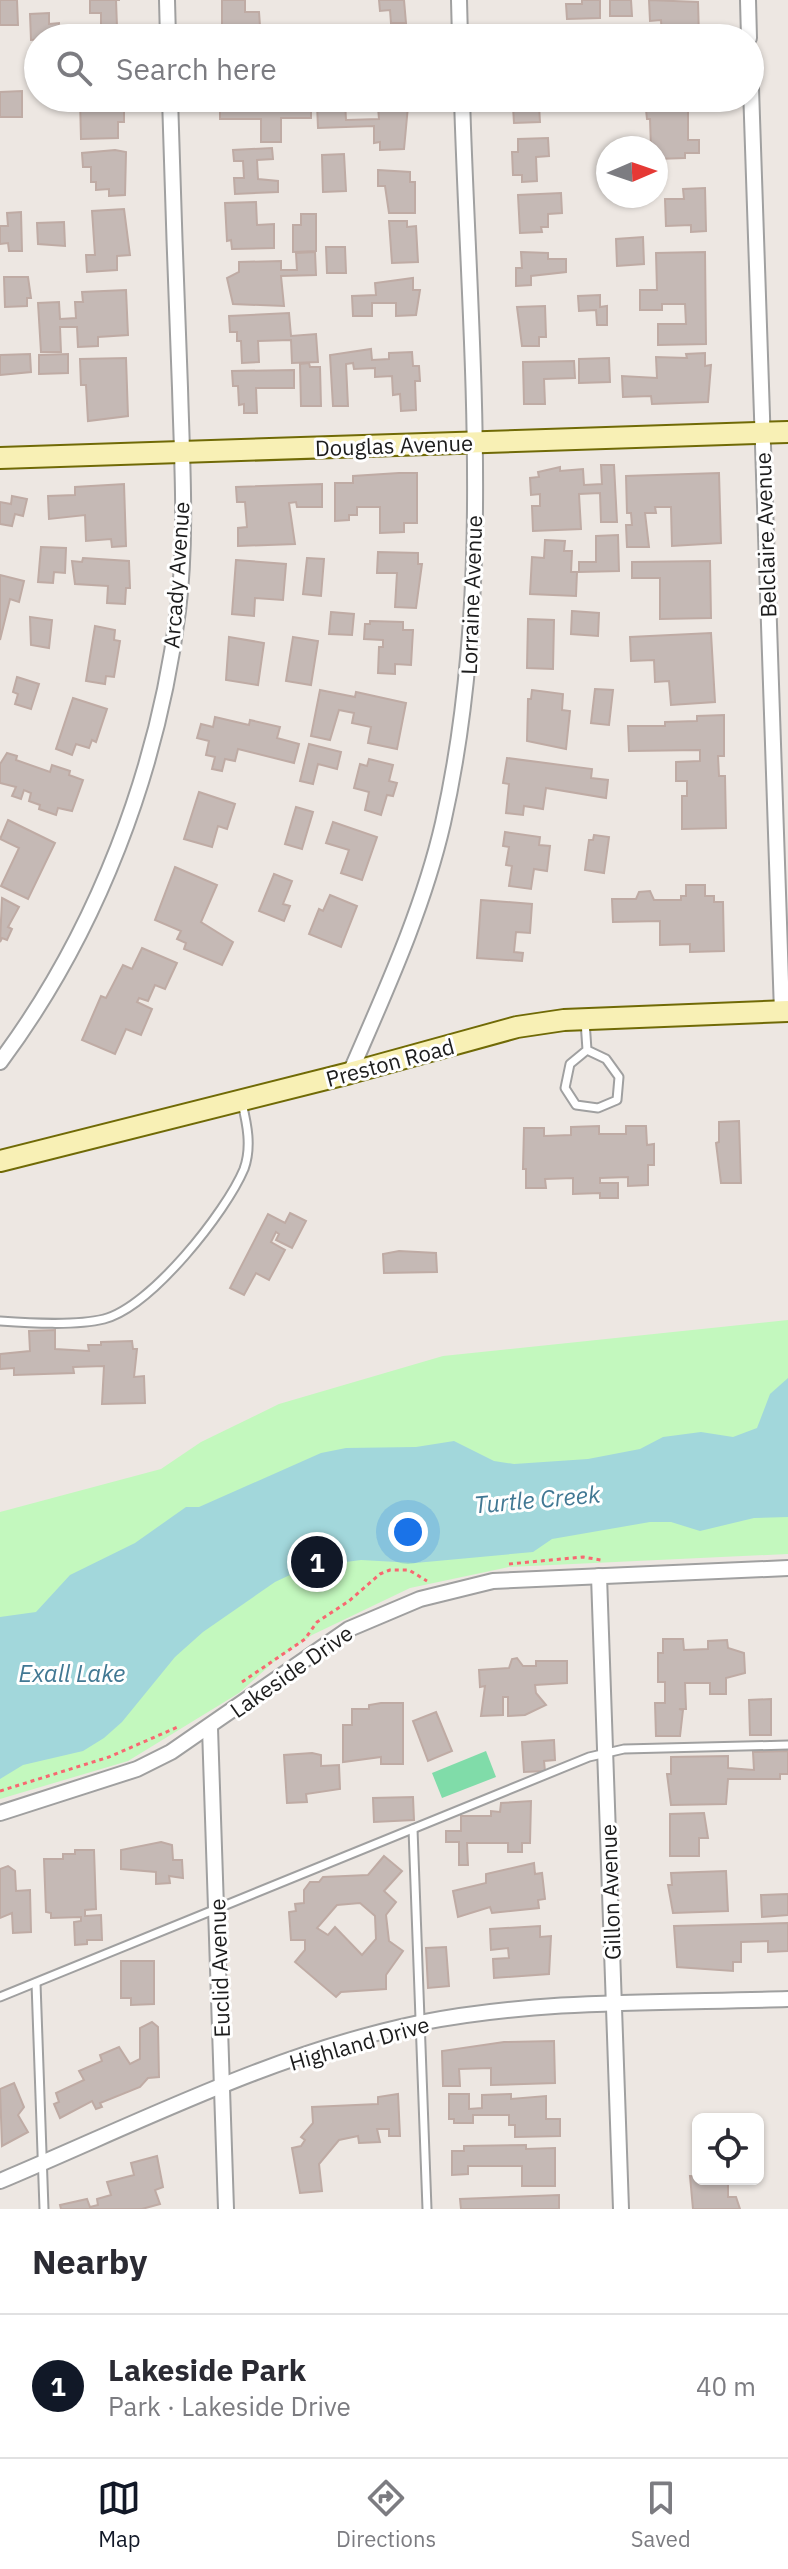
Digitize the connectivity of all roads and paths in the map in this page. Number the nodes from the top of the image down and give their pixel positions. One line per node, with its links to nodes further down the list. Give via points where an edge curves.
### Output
1 (167, 0): 4 (street)
2 (459, 0): 5 (street)
3 (748, 0): 6 (street)
4 (168, 24)
5 (460, 24)
6 (749, 24)
7 (170, 112): 13 (street, Arcady Avenue)
8 (462, 112): 12 (street, Lorraine Avenue)
9 (752, 112): 10 (street, Belclaire Avenue)
10 (762, 432): 11 (main road, Douglas Avenue); 12 (main road, Douglas Avenue); 15 (street, Belclaire Avenue)
11 (788, 432)
12 (473, 442): 13 (main road, Douglas Avenue); 19 (street, Lorraine Avenue, via 473,622 455,763 422,893)
13 (182, 452): 14 (main road, Douglas Avenue); 18 (street, Arcady Avenue, via 178,610 142,783 95,899)
14 (0, 458)
15 (785, 1012): 16 (main road, Preston Road)
16 (584, 1019): 17 (lane); 19 (main road, Preston Road, via 517,1027)
17 (587, 1050): 17 (lane, via 606,1059 619,1077 617,1100 598,1108 576,1105 565,1088 570,1064)
18 (0, 1062)
19 (350, 1073): 20 (main road, Preston Road)
20 (241, 1100): 21 (main road, Preston Road); 22 (lane, via 249,1132 245,1166 224,1206 155,1286 105,1319)
21 (0, 1161)
22 (0, 1321)
23 (583, 1557): 24 (path); 25 (path); 26 (path)
24 (614, 1560)
25 (583, 1563)
26 (503, 1565)
27 (788, 1568): 28 (street, Lakeside Drive)
28 (599, 1576): 32 (street, Lakeside Drive, via 493,1581 387,1611 309,1654); 34 (street, Gillon Avenue)
29 (427, 1581): 30 (path, via 409,1570 380,1574 317,1622 305,1639)
30 (240, 1684)
31 (180, 1726): 35 (path, via 109,1757)
32 (210, 1728): 36 (street, Lakeside Drive, via 137,1769); 38 (street, Euclid Avenue)
33 (788, 1745): 34 (lane)
34 (605, 1752): 37 (lane); 42 (street, Gillon Avenue)
35 (0, 1791)
36 (0, 1813)
37 (413, 1829): 38 (lane); 43 (lane)
38 (217, 1906): 39 (lane); 44 (street, Euclid Avenue)
39 (36, 1983): 40 (lane); 45 (lane)
40 (0, 1997)
41 (788, 1999): 42 (street, Highland Drive)
42 (614, 2005): 43 (street, Highland Drive, via 511,2010); 50 (street, Gillon Avenue)
43 (420, 2023): 44 (street, Highland Drive, via 362,2037); 49 (lane)
44 (223, 2087): 45 (street, Highland Drive); 48 (street, Euclid Avenue)
45 (43, 2163): 46 (street, Highland Drive); 47 (lane)
46 (0, 2181)
47 (44, 2209)
48 (226, 2209)
49 (427, 2209)
50 (621, 2209)

